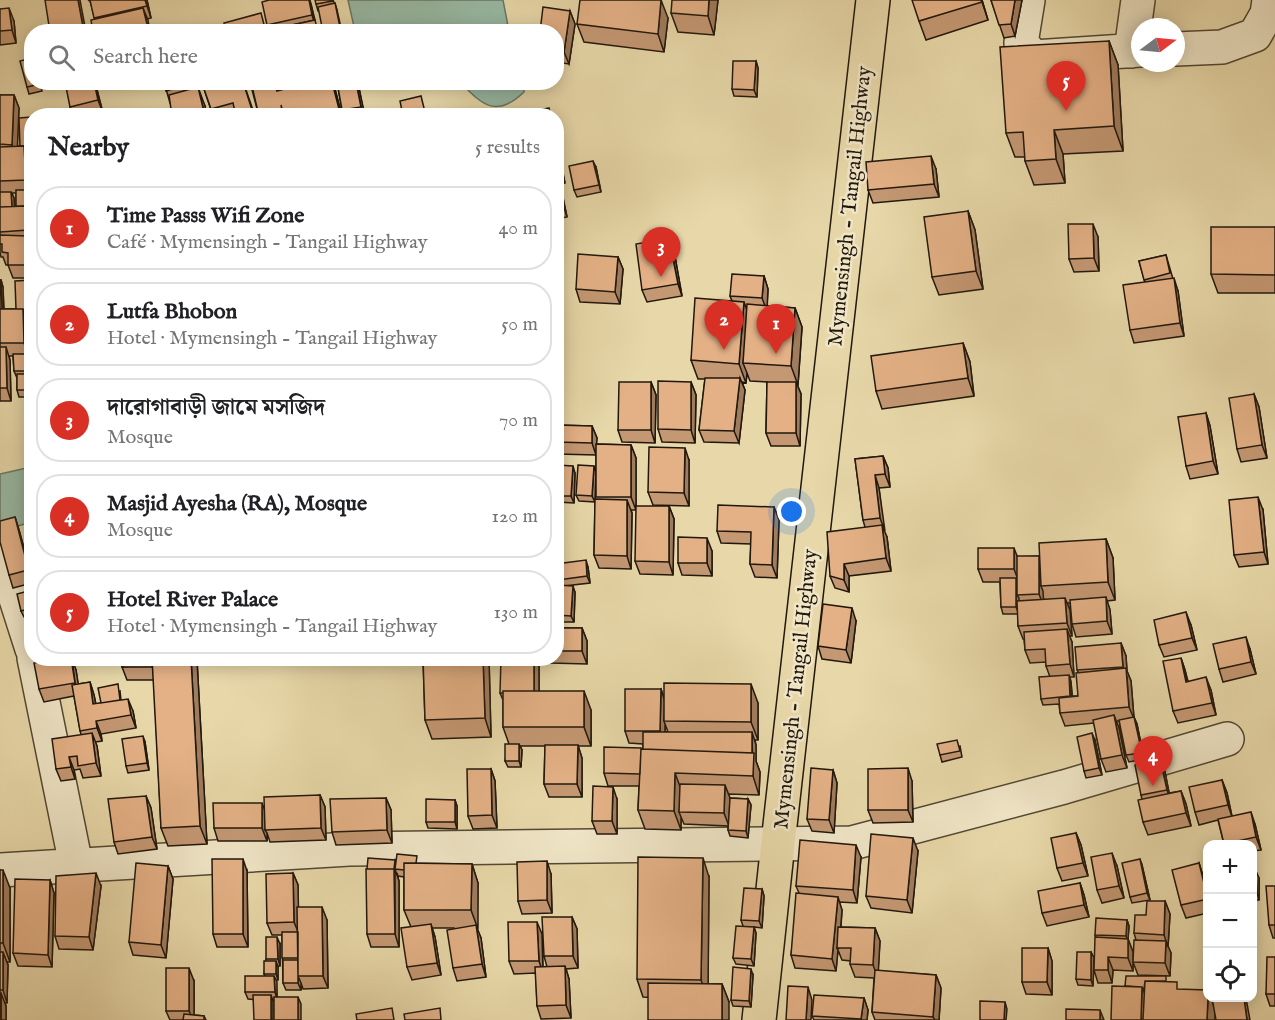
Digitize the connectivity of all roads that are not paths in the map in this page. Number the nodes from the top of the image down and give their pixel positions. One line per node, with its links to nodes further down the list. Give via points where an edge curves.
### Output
1 (873, 0): 12 (highway, Mymensingh - Tangail Highway)
2 (1028, 0): 7 (street, via 1020,43 1034,57)
3 (1138, 0): 5 (street)
4 (1269, 0): 6 (street, via 1267,14 1255,35 1222,47)
5 (1137, 18)
6 (1185, 49)
7 (1131, 51)
8 (0, 549): 9 (street)
9 (24, 624)
10 (35, 666): 13 (street)
11 (1227, 738): 12 (street, via 1064,787 852,843)
12 (778, 843): 13 (street, via 349,849); 15 (highway, Mymensingh - Tangail Highway)
13 (76, 865): 14 (street)
14 (0, 870)
15 (759, 1020)

